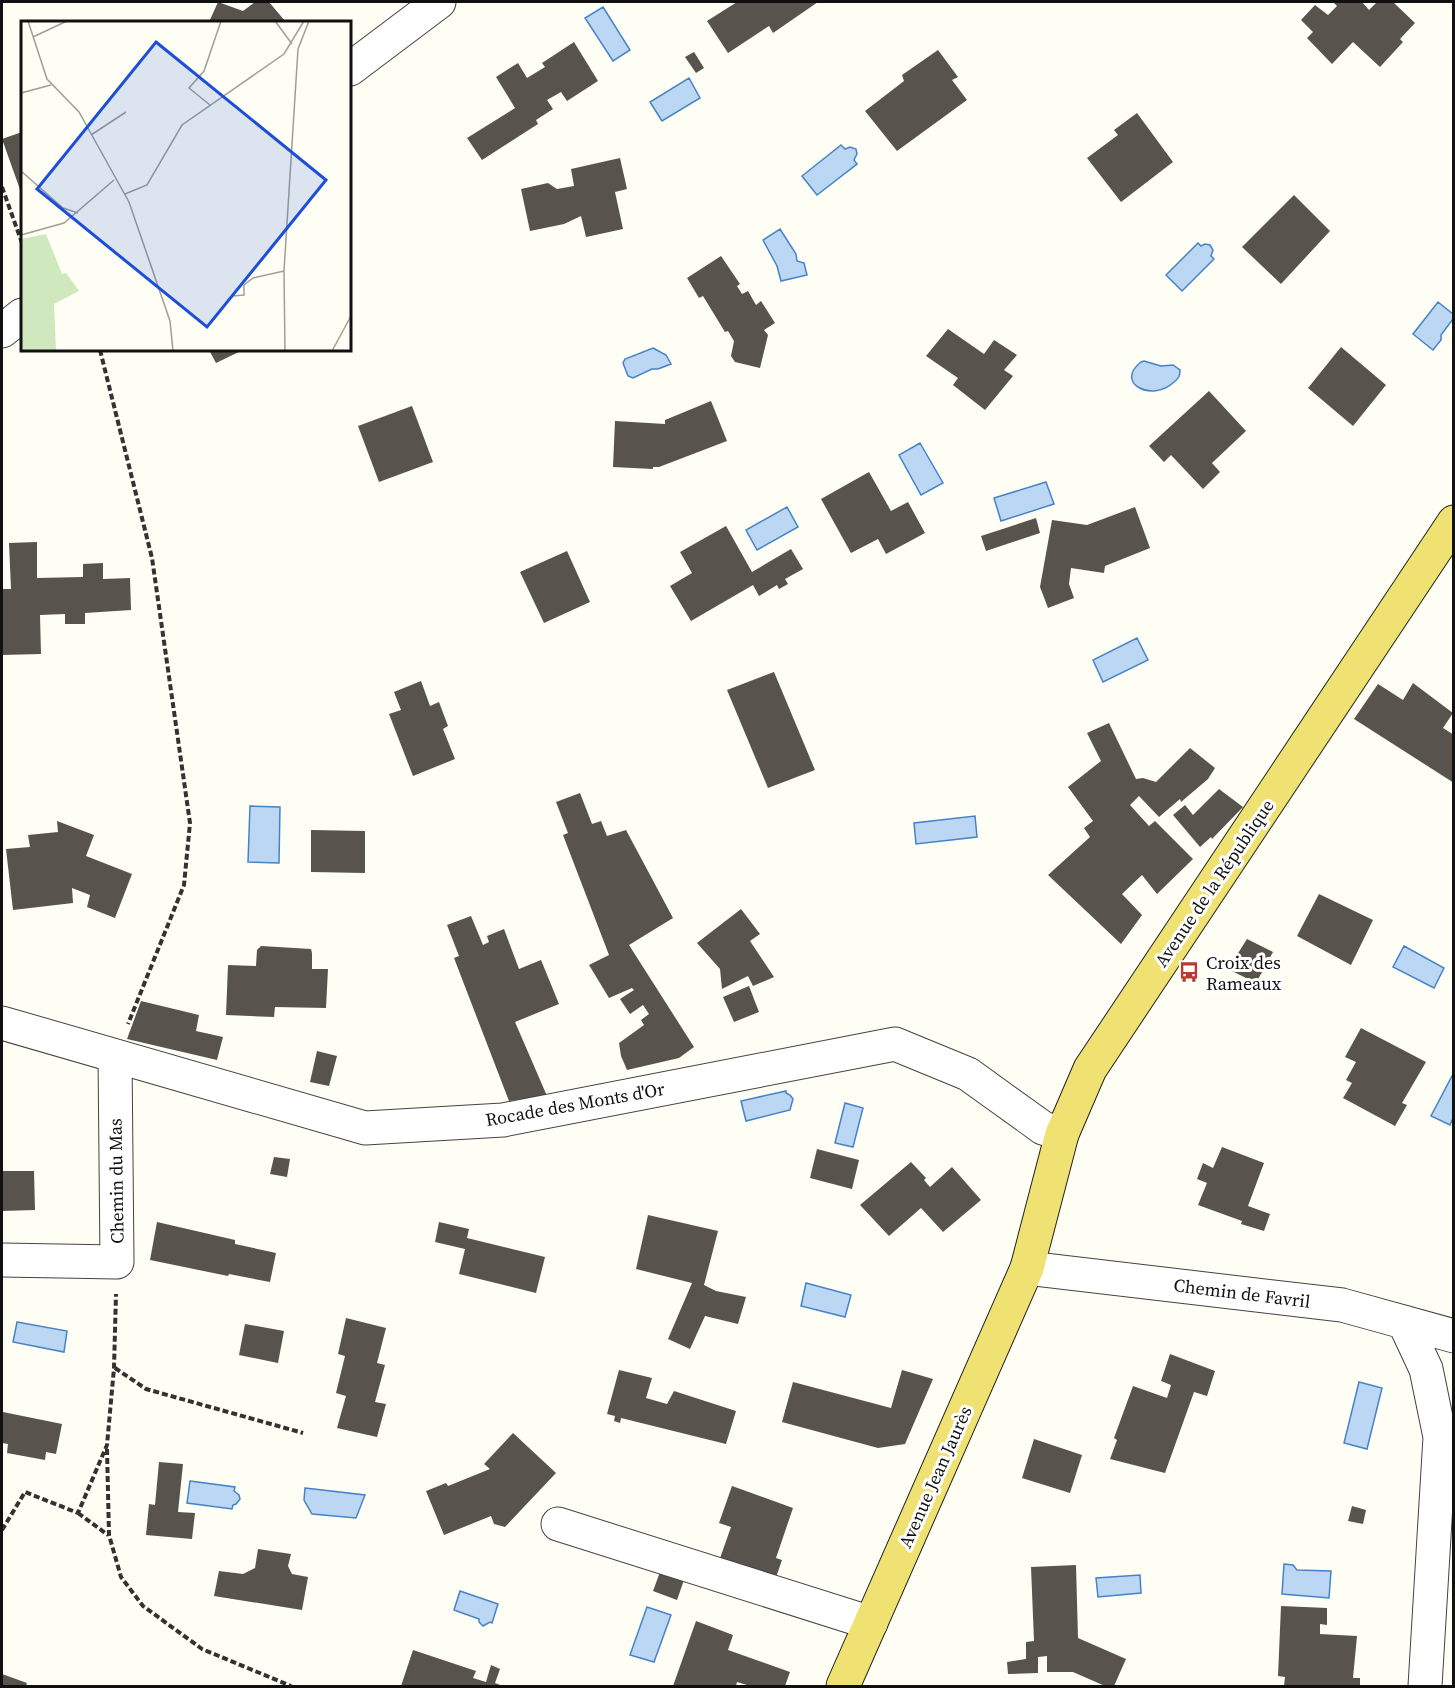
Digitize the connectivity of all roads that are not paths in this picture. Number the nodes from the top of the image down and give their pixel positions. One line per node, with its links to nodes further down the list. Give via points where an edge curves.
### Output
1 (439, 2): 2 (street)
2 (351, 68)
3 (21, 316): 4 (street)
4 (2, 330)
5 (1454, 522): 8 (main road, Avenue de la République, via 1090,1069)
6 (2, 1023): 7 (street, Rocade des Monts d'Or)
7 (115, 1056): 8 (street, Rocade des Monts d'Or, via 365,1128 503,1120 895,1044 968,1074 1043,1128); 9 (street, Chemin du Mas, via 117,1262)
8 (1062, 1134): 10 (main road, Avenue de la République)
9 (2, 1260)
10 (1027, 1268): 11 (street, Chemin de Favril, via 1342,1305); 14 (main road, Avenue Jean Jaurès)
11 (1404, 1322): 12 (street, Chemin de Favril); 16 (street, via 1426,1369 1440,1437)
12 (1454, 1336)
13 (558, 1524): 14 (street)
14 (871, 1623): 15 (main road, Avenue Jean Jaurès)
15 (843, 1686)
16 (1425, 1686)

